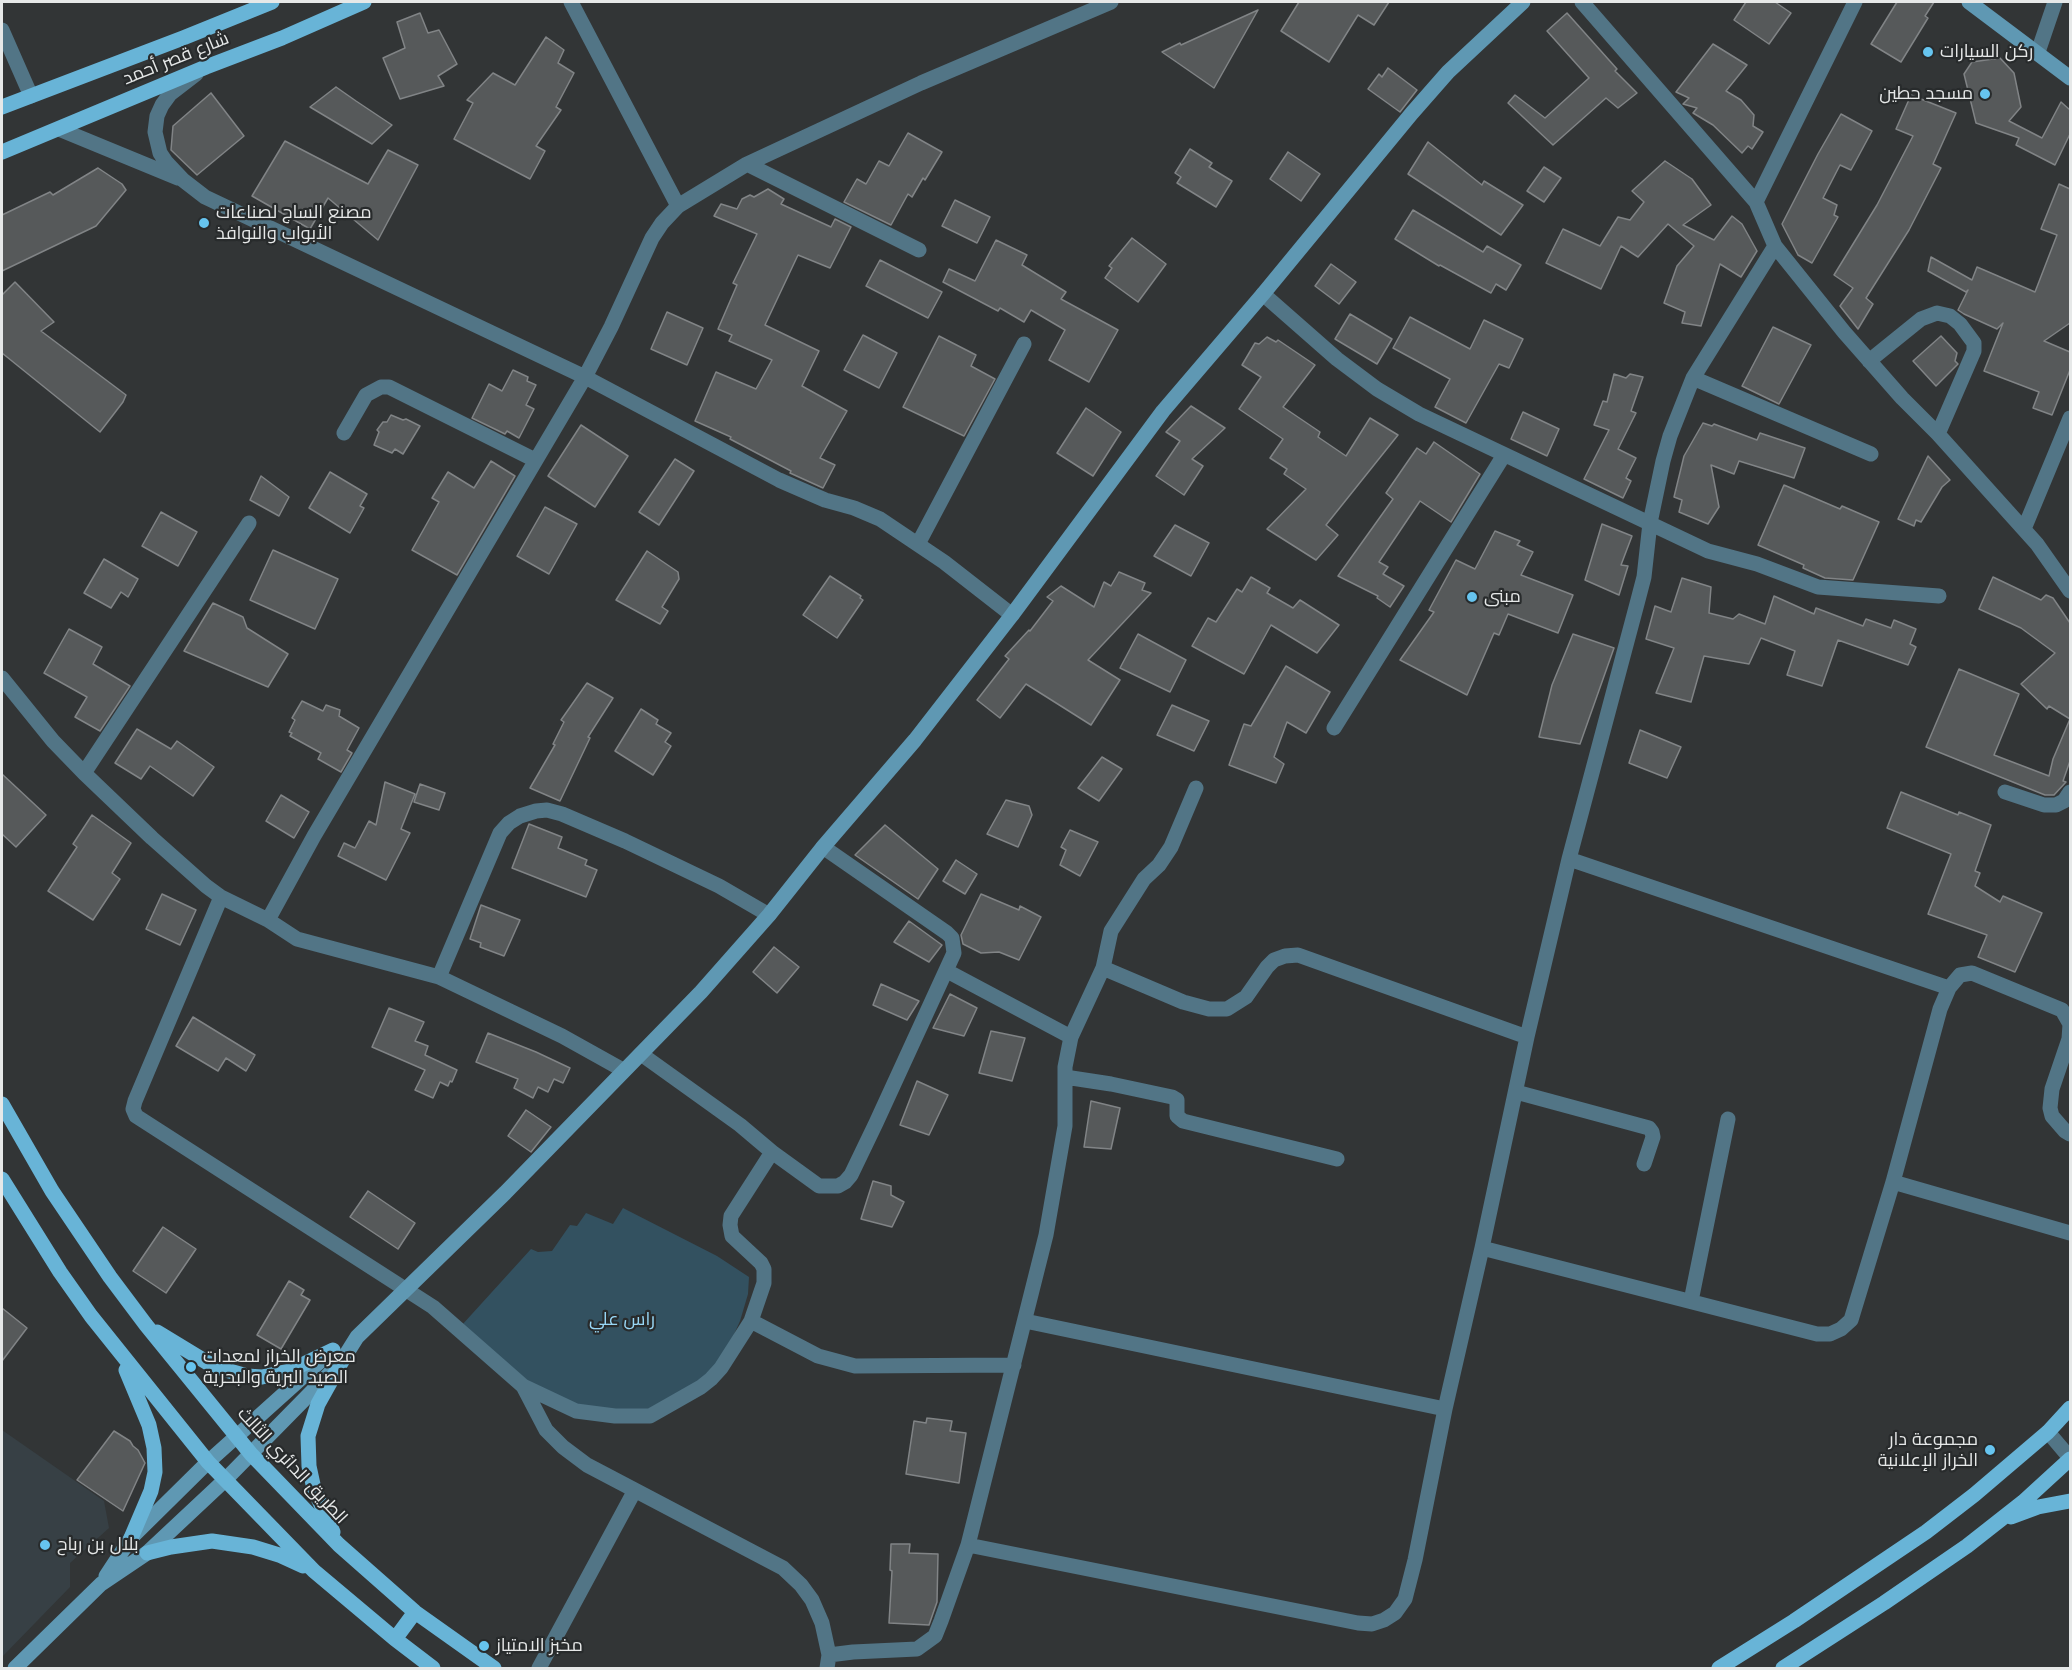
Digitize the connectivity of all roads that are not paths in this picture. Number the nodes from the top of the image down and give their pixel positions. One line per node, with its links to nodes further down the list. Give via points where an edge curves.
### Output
1 (272, 2): 14 (main road, شارع قصر أحمد)
2 (364, 2): 12 (main road, شارع قصر أحمد)
3 (571, 2): 21 (street)
4 (1111, 2): 18 (street, via 921,83)
5 (1523, 2): 24 (street, via 1448,72)
6 (1582, 2): 20 (street)
7 (1855, 2): 20 (street)
8 (1968, 2): 11 (street)
9 (2055, 2): 11 (street)
10 (2, 30): 14 (street)
11 (2038, 52): 13 (street)
12 (206, 67): 16 (main road, شارع قصر أحمد); 19 (street, via 170,94 157,116 155,132 160,153)
13 (2070, 78)
14 (31, 96): 15 (main road, شارع قصر أحمد)
15 (2, 107)
16 (59, 129): 17 (main road, شارع قصر أحمد); 19 (street)
17 (2, 152)
18 (747, 164): 21 (street); 23 (street)
19 (183, 180): 27 (street, via 205,197)
20 (1756, 202): 22 (street)
21 (678, 207): 27 (street, via 652,238)
22 (1775, 246): 26 (street); 28 (street)
23 (920, 250)
24 (1263, 294): 33 (street, via 1377,389); 41 (street, via 1163,411)
25 (1024, 344): 38 (street)
26 (1869, 361): 31 (street); 31 (street, via 1921,318 1936,313 1950,316 1960,324 1974,343 1974,351)
27 (585, 377): 34 (street); 38 (street, via 779,480 880,519)
28 (1693, 378): 32 (street); 36 (street, via 1665,453)
29 (2070, 418): 37 (street)
30 (344, 433): 34 (street, via 366,395 389,387)
31 (1938, 434): 37 (street)
32 (1871, 454)
33 (1504, 455): 36 (street); 43 (street)
34 (534, 460): 52 (street)
35 (249, 523): 44 (street)
36 (1650, 523): 40 (street, via 1708,551 1818,587); 49 (street, via 1644,576)
37 (2024, 529): 39 (street)
38 (918, 544): 41 (street)
39 (2070, 591)
40 (1939, 596)
41 (1012, 615): 48 (street, via 915,740)
42 (2, 678): 44 (street)
43 (1334, 728)
44 (84, 773): 50 (street)
45 (1196, 788): 53 (street, via 1171,847 1144,879 1111,931)
46 (2005, 792): 47 (street, via 2056,805)
47 (2070, 792)
48 (823, 847): 51 (street); 54 (street, via 952,938 954,953)
49 (1569, 859): 56 (street); 58 (street)
50 (221, 897): 52 (street); 73 (street, via 135,1101 136,1116)
51 (769, 915): 55 (street, via 625,841 562,814 536,811 508,823 500,833); 59 (street)
52 (268, 920): 55 (street, via 311,944)
53 (1103, 968): 57 (street); 58 (street, via 1183,1002 1227,1009 1245,997 1274,960 1298,955)
54 (947, 971): 57 (street); 66 (street, via 845,1182 819,1186)
55 (439, 977): 60 (street)
56 (1949, 988): 65 (street, via 1960,975 1972,973 2062,1010 2070,1024 2069,1039 2052,1089 2050,1108 2052,1116); 70 (street)
57 (1071, 1037): 61 (street)
58 (1527, 1037): 62 (street)
59 (640, 1054): 60 (street); 66 (street)
60 (623, 1070): 73 (street)
61 (1065, 1077): 67 (street, via 1172,1097 1177,1100 1177,1116 1183,1121); 76 (street, via 1065,1126 1059,1164)
62 (1516, 1092): 68 (street, via 1649,1128 1653,1137); 72 (street)
63 (2, 1104): 77 (main road, الطريق الدائري الثالث, via 63,1208)
64 (1728, 1119): 74 (street)
65 (2070, 1134)
66 (772, 1152): 75 (street, via 731,1216 732,1236 764,1269 764,1283)
67 (1337, 1159)
68 (1644, 1164)
69 (2, 1179): 78 (main road, via 60,1272)
70 (1893, 1182): 71 (street); 74 (street, via 1851,1320 1841,1329 1817,1334)
71 (2070, 1233)
72 (1482, 1248): 74 (street); 82 (street)
73 (407, 1289): 79 (street); 81 (street, via 441,1313)
74 (1691, 1301)
75 (751, 1321): 80 (street, via 819,1356 855,1366); 81 (street, via 711,1379 650,1416 576,1411)
76 (1025, 1321): 80 (street); 82 (street)
77 (146, 1325): 79 (main road, via 208,1363 248,1376 289,1371); 85 (main road, الطريق الدائري الثالث)
78 (114, 1346): 88 (main road); 93 (main road, via 142,1406 154,1448 151,1491)
79 (337, 1356): 85 (street); 86 (street); 94 (main road, via 311,1422 308,1448 314,1489)
80 (1014, 1365): 95 (street)
81 (523, 1386): 90 (street, via 538,1418 563,1447 587,1465)
82 (1445, 1409): 95 (street, via 1405,1599 1395,1613 1372,1624)
83 (2068, 1415): 84 (main road)
84 (2048, 1432): 87 (street); 106 (main road, via 1926,1532)
85 (235, 1436): 86 (main road, الطريق الدائري الثالث); 88 (street)
86 (251, 1454): 89 (street); 94 (main road, الطريق الدائري الثالث)
87 (2070, 1459): 92 (main road)
88 (208, 1462): 89 (main road); 93 (street)
89 (225, 1480): 96 (street); 97 (main road)
90 (635, 1490): 101 (street, via 783,1568 812,1600 822,1623); 105 (street)
91 (2070, 1501): 92 (main road)
92 (1999, 1521): 107 (main road, via 1893,1597)
93 (131, 1538): 98 (street)
94 (339, 1545): 99 (main road, الطريق الدائري الثالث)
95 (968, 1545): 101 (street, via 935,1636 917,1649 853,1652)
96 (147, 1553): 97 (main road, via 212,1541 271,1552); 98 (street)
97 (314, 1571): 100 (main road)
98 (101, 1584): 102 (street)
99 (415, 1612): 100 (main road); 104 (main road, الطريق الدائري الثالث)
100 (395, 1639): 103 (main road)
101 (828, 1662)
102 (15, 1668)
103 (434, 1668)
104 (494, 1668)
105 (539, 1668)
106 (1719, 1668)
107 (1783, 1668)

